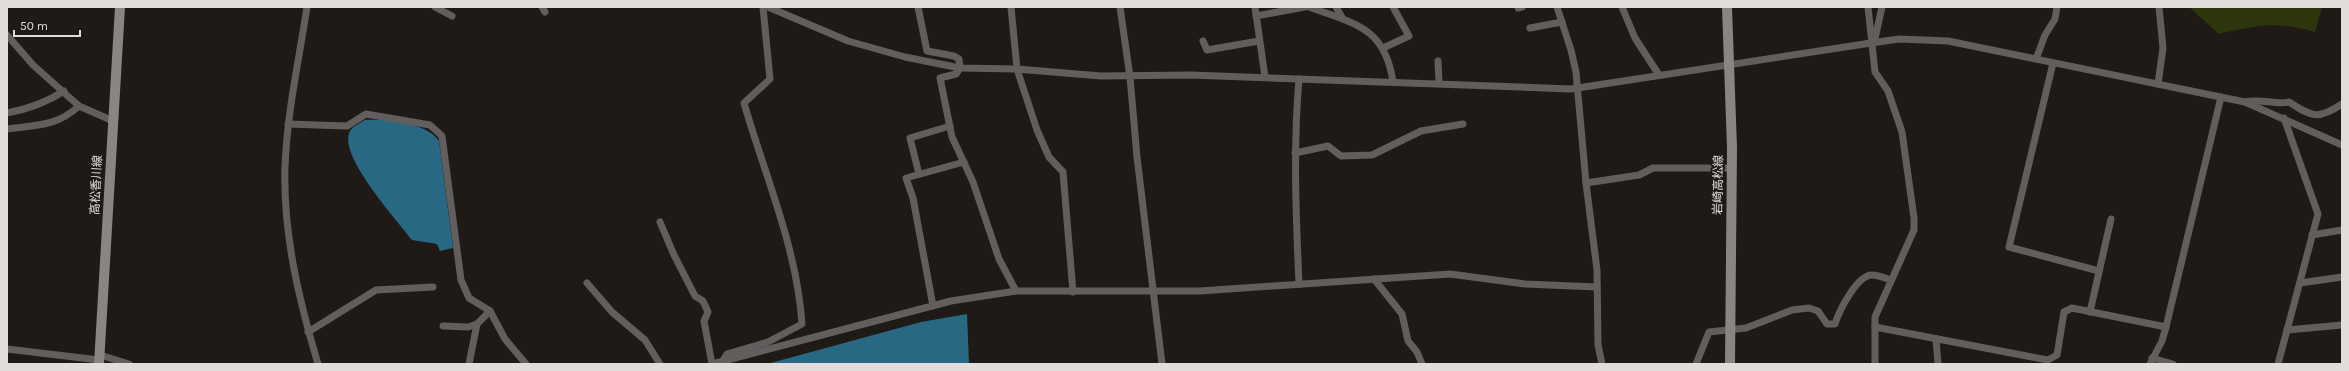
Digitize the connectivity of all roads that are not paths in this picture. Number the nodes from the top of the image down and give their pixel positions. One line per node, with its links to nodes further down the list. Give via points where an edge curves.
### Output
1 (120, 7): 52 (main road, 高松香川線)
2 (307, 7): 53 (street)
3 (434, 7): 21 (street)
4 (763, 7): 94 (street, via 770,79 744,103 793,263 802,324 768,342 727,354)
5 (768, 7): 35 (street, via 868,47)
6 (918, 7): 35 (street, via 927,51 954,56 959,59)
7 (1011, 7): 36 (street)
8 (1120, 7): 38 (street)
9 (1255, 7): 22 (street)
10 (1305, 7): 22 (street)
11 (1309, 7): 23 (street)
12 (1336, 7): 23 (street)
13 (1393, 7): 30 (street, via 1409,36)
14 (1557, 7): 24 (street)
15 (1622, 7): 37 (street, via 1635,38)
16 (1727, 7): 33 (main road, 岩崎高松線)
17 (1868, 7): 29 (street)
18 (1882, 7): 29 (street)
19 (2057, 7): 31 (street, via 2055,19 2045,35)
20 (2159, 7): 43 (street, via 2163,48)
21 (452, 16)
22 (1256, 16): 28 (street)
23 (1343, 19): 30 (street, via 1364,28)
24 (1562, 22): 25 (street); 44 (street, via 1571,50)
25 (1530, 28)
26 (7, 35): 45 (street, via 33,65)
27 (1203, 41): 28 (street, via 1206,50)
28 (1259, 41): 39 (street)
29 (1873, 43): 31 (street, via 1899,40 1948,41); 33 (street); 70 (street, via 1875,72 1888,91 1902,132 1914,218 1914,230)
30 (1383, 48): 41 (street, via 1391,68)
31 (2036, 59): 34 (street)
32 (1438, 61): 42 (street)
33 (1730, 63): 37 (street); 60 (main road, 岩崎高松線)
34 (2054, 63): 43 (street); 67 (street, via 2009,247)
35 (960, 68): 36 (street); 55 (street, via 956,74 940,78)
36 (1017, 69): 38 (street); 77 (street, via 1048,157 1063,172)
37 (1659, 75): 44 (street)
38 (1130, 77): 39 (street); 78 (street)
39 (1266, 77): 40 (street)
40 (1299, 79): 41 (street); 58 (street)
41 (1393, 82): 42 (street)
42 (1439, 83): 44 (street, via 1549,89)
43 (2158, 84): 46 (street)
44 (1577, 88): 62 (street)
45 (64, 91): 49 (street); 50 (street, via 48,101)
46 (2221, 97): 47 (street); 86 (street)
47 (2245, 102): 48 (street, via 2257,99 2278,104 2289,102 2307,113 2318,116 2328,114); 51 (street)
48 (2342, 104)
49 (79, 106): 52 (street); 56 (street, via 66,118 52,123)
50 (7, 113)
51 (2284, 118): 57 (street); 66 (street, via 2318,214)
52 (113, 121): 92 (main road, 高松香川線)
53 (288, 124): 80 (street, via 347,126 366,114 430,125 442,136 461,280 469,298); 89 (street, via 285,167 286,214 293,266)
54 (1462, 124): 58 (street, via 1421,131 1372,155 1341,156 1328,146)
55 (950, 126): 59 (street, via 952,137); 61 (street, via 910,138)
56 (7, 129)
57 (2342, 145)
58 (1295, 153): 73 (street)
59 (964, 162): 61 (street); 76 (street, via 999,259)
60 (1732, 168): 62 (street, via 1653,168 1639,175); 87 (main road, 岩崎高松線)
61 (920, 174): 79 (street, via 906,178 913,198)
62 (1586, 183): 75 (street)
63 (2111, 218): 67 (street)
64 (660, 222): 100 (street, via 695,296 703,301 708,312 704,322)
65 (2342, 230): 66 (street)
66 (2312, 235): 72 (street)
67 (2099, 271): 81 (street)
68 (2342, 277): 72 (street)
69 (1374, 279): 73 (street); 75 (street, via 1450,274 1525,284); 102 (street, via 1402,314 1408,341)
70 (1891, 280): 85 (street, via 1875,317); 87 (street, via 1872,275 1864,277 1848,298 1835,324 1827,324 1818,311 1809,308 1792,310 1746,328)
71 (587, 283): 99 (street, via 612,312 645,340)
72 (2300, 283): 88 (street)
73 (1299, 284): 78 (street)
74 (433, 287): 89 (street, via 376,290)
75 (1597, 287): 103 (street, via 1598,344)
76 (1016, 291): 77 (street); 79 (street)
77 (1073, 292): 78 (street)
78 (1153, 293): 101 (street)
79 (933, 306): 94 (street)
80 (490, 311): 82 (street); 98 (street, via 506,339)
81 (2090, 312): 86 (street); 90 (street, via 2072,308 2064,312 2057,356 2048,360)
82 (477, 324): 84 (street, via 468,327); 97 (street)
83 (2342, 325): 88 (street)
84 (443, 326)
85 (1875, 327): 90 (street); 106 (street)
86 (2166, 327): 93 (street)
87 (1730, 328): 104 (street, via 1709,332); 105 (main road, 岩崎高松線)
88 (2287, 330): 109 (street)
89 (308, 332): 96 (street)
90 (1936, 339): 107 (street)
91 (7, 349): 92 (street)
92 (99, 360): 95 (street)
93 (2151, 361): 108 (street)
94 (722, 362): 100 (street)
95 (129, 364)
96 (318, 364)
97 (469, 364)
98 (526, 364)
99 (660, 364)
100 (712, 364)
101 (1162, 364)
102 (1422, 364)
103 (1602, 364)
104 (1696, 364)
105 (1730, 364)
106 (1875, 364)
107 (1938, 364)
108 (2173, 364)
109 (2278, 364)

